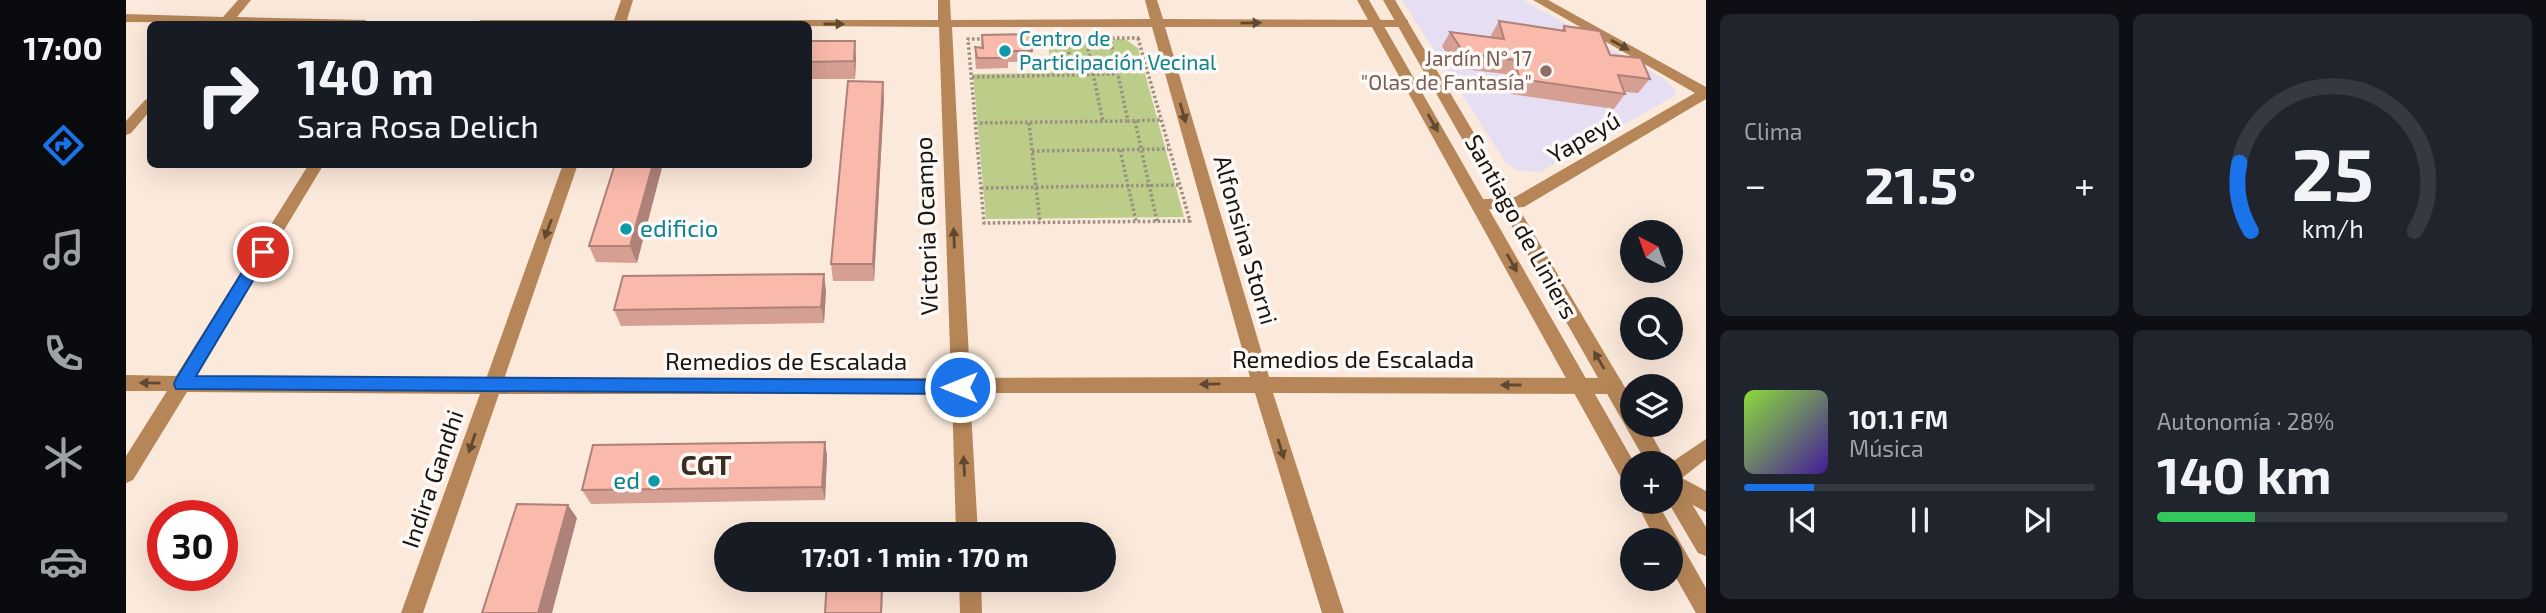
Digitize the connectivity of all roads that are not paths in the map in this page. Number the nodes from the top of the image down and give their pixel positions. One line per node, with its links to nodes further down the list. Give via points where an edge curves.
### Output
1 (245, 0): 10 (street)
2 (627, 0): 11 (street)
3 (944, 0): 15 (street, Victoria Ocampo)
4 (1151, 0): 16 (street, Alfonsina Storni)
5 (1363, 0): 12 (street, Santiago de Liniers)
6 (1390, 0): 13 (street, Santiago de Liniers)
7 (1539, 0): 17 (street, one-way to 17)
8 (126, 18): 9 (street)
9 (185, 21)
10 (226, 21)
11 (620, 21)
12 (1374, 22): 13 (street); 16 (street, one-way to 12); 22 (street, Santiago de Liniers, one-way to 22)
13 (1403, 23): 23 (street, Santiago de Liniers)
14 (812, 24): 15 (street, one-way to 15)
15 (945, 24): 16 (street); 30 (street, Victoria Ocampo, one-way to 15)
16 (1158, 24): 25 (street, Alfonsina Storni, one-way to 25)
17 (1706, 93): 23 (street, Yapeyú)
18 (147, 106): 19 (street)
19 (126, 130)
20 (315, 168): 26 (street)
21 (570, 168): 27 (street, Indira Gandhi, one-way to 27)
22 (1479, 204): 23 (street, Yapeyú); 28 (street, Santiago de Liniers, one-way to 28)
23 (1510, 204): 29 (street, Santiago de Liniers, one-way to 23)
24 (126, 383): 26 (street, Remedios de Escalada, one-way to 24)
25 (1261, 383): 28 (street, Remedios de Escalada, one-way to 25); 30 (street, Remedios de Escalada, one-way to 30); 46 (street, Alfonsina Storni, one-way to 46)
26 (182, 384): 27 (street, Remedios de Escalada); 35 (street)
27 (492, 385): 30 (street, Remedios de Escalada); 44 (street, Indira Gandhi, one-way to 44)
28 (1579, 385): 29 (street, Remedios de Escalada); 33 (street, Santiago de Liniers)
29 (1614, 386): 31 (street, Santiago de Liniers)
30 (960, 387): 39 (street, Victoria Ocampo, one-way to 30)
31 (1620, 396)
32 (1706, 448): 34 (street)
33 (1620, 457)
34 (1683, 465)
35 (126, 474)
36 (1683, 489): 37 (street)
37 (1706, 502)
38 (1683, 508): 40 (street)
39 (966, 522)
40 (1706, 546)
41 (1683, 569): 43 (street)
42 (970, 592): 45 (street)
43 (1706, 609)
44 (412, 613)
45 (971, 613)
46 (1333, 613)

